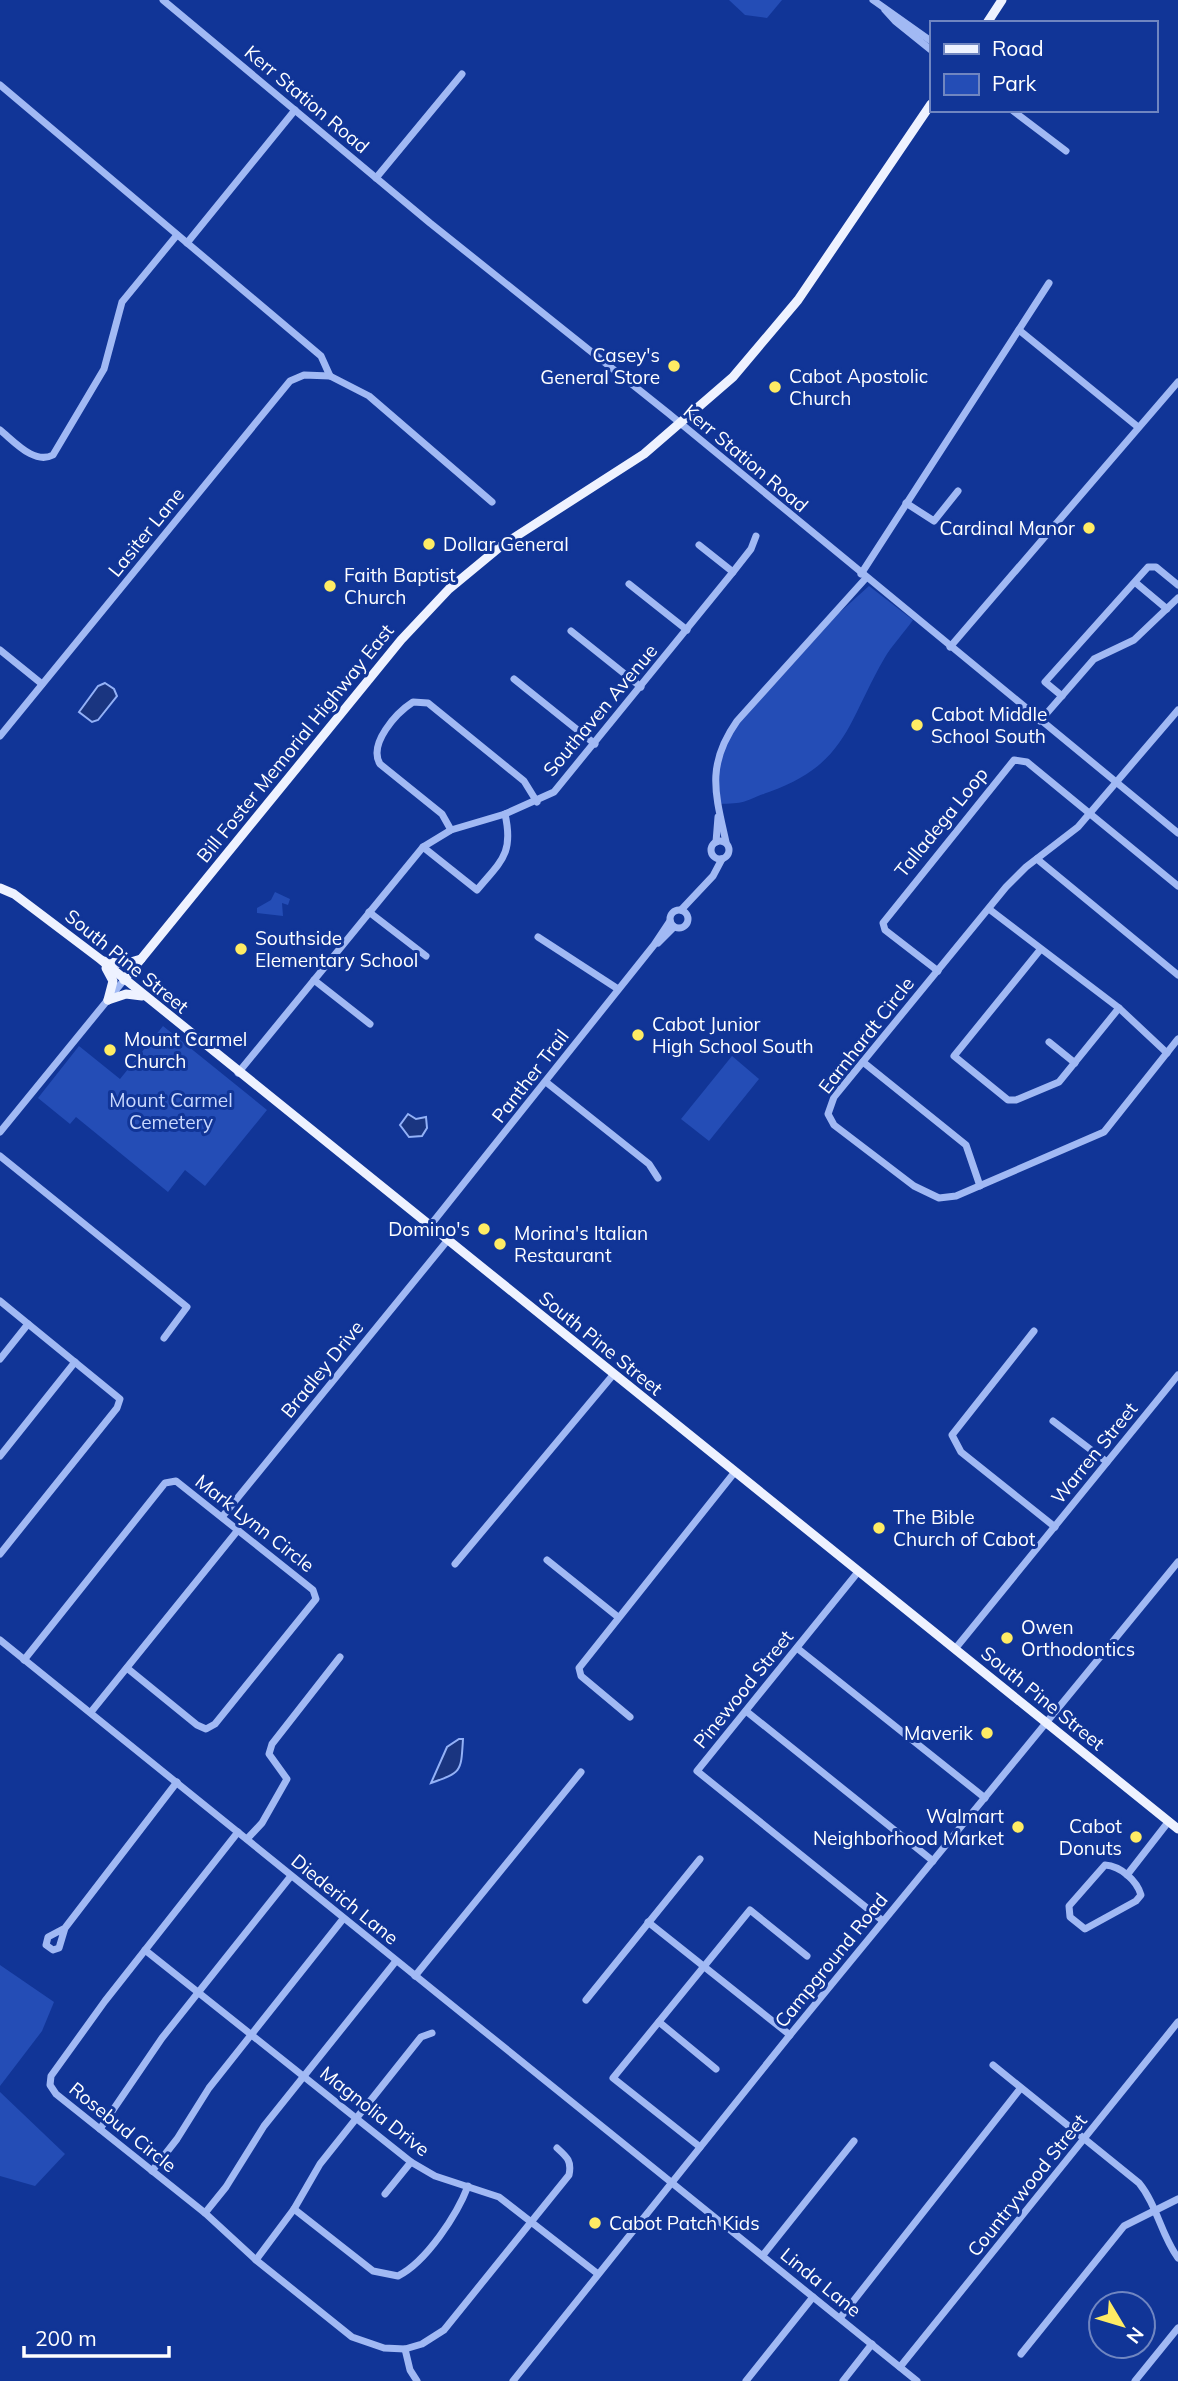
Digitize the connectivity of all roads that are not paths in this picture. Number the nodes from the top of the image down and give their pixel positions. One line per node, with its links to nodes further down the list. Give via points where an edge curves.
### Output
1 (163, 0): 11 (street, Kerr Station Road)
2 (873, 0): 5 (street)
3 (1002, 0): 4 (main road)
4 (988, 21)
5 (915, 32): 6 (street); 7 (street)
6 (930, 40)
7 (930, 49)
8 (463, 74): 14 (street)
9 (0, 85): 15 (street)
10 (930, 105): 21 (main road, Bill Foster Memorial Highway East, via 778,327)
11 (295, 110): 14 (street, Kerr Station Road); 16 (street)
12 (1015, 112): 13 (street)
13 (1066, 151)
14 (376, 178): 21 (street, Kerr Station Road)
15 (177, 235): 16 (street); 23 (street, via 122,302 104,369 53,455 36,457)
16 (187, 243): 19 (street, via 321,356)
17 (1049, 283): 18 (street)
18 (1019, 330): 22 (street); 26 (street)
19 (330, 376): 25 (street, via 369,396); 41 (street, Lasiter Lane, via 304,375 290,382)
20 (1178, 382): 22 (street)
21 (681, 425): 30 (street, Kerr Station Road); 69 (main road, Bill Foster Memorial Highway East, via 644,454 500,546 449,589 401,640)
22 (1138, 427): 38 (street)
23 (0, 430)
24 (958, 491): 26 (street, via 934,521)
25 (492, 502)
26 (906, 503): 30 (street)
27 (756, 536): 29 (street, Southaven Avenue)
28 (699, 545): 29 (street)
29 (733, 572): 36 (street, Southaven Avenue)
30 (864, 576): 38 (street, Kerr Station Road); 52 (street, via 723,740 716,759)
31 (1136, 583): 33 (street, via 1153,566); 35 (street); 43 (street, via 1045,682)
32 (629, 584): 36 (street)
33 (1178, 585)
34 (1178, 598): 35 (street)
35 (1167, 609): 43 (street, via 1134,640 1094,659)
36 (687, 630): 42 (street, Southaven Avenue)
37 (571, 631): 42 (street)
38 (950, 647): 45 (street, Kerr Station Road)
39 (0, 650): 41 (street)
40 (514, 679): 47 (street)
41 (41, 684): 46 (street, Lasiter Lane)
42 (641, 687): 47 (street, Southaven Avenue)
43 (1062, 696): 45 (street)
44 (1178, 710): 48 (street, Earnhardt Circle)
45 (1040, 721): 48 (street, Kerr Station Road)
46 (0, 736)
47 (594, 744): 49 (street, Southaven Avenue, via 554,792)
48 (1116, 782): 50 (street, Earnhardt Circle); 54 (street, Kerr Station Road)
49 (537, 802): 51 (street, Southaven Avenue); 53 (street, via 524,781 438,711 424,701 413,702 377,742 375,754 380,764 442,814)
50 (1089, 813): 59 (street, Earnhardt Circle); 60 (street); 71 (street, Talladega Loop, via 1027,762 1019,759 1008,764 883,923 885,930)
51 (505, 814): 53 (street, Southaven Avenue); 57 (street, via 510,843 477,890)
52 (718, 817): 55 (street); 56 (street)
53 (451, 830): 57 (street, Southaven Avenue)
54 (1178, 833)
55 (716, 842): 56 (street); 58 (street, via 711,848)
56 (726, 842): 58 (street, via 729,852)
57 (423, 847): 63 (street, Southaven Avenue)
58 (718, 858): 64 (street, via 713,876)
59 (1037, 859): 62 (street, Earnhardt Circle); 72 (street)
60 (1178, 886)
61 (0, 887): 70 (main road, South Pine Street)
62 (989, 909): 67 (street); 71 (street, Earnhardt Circle)
63 (369, 912): 68 (street); 74 (street, Southaven Avenue)
64 (684, 912): 65 (street, via 673,911); 65 (street, via 684,927)
65 (672, 924): 75 (street, Panther Trail)
66 (538, 937): 75 (street)
67 (1040, 950): 78 (street); 84 (street, via 954,1056 1012,1100 1059,1082)
68 (426, 956)
69 (141, 959): 70 (main road, via 124,964); 73 (main road, Bill Foster Memorial Highway East); 76 (main road, via 135,980)
70 (101, 961): 73 (main road, South Pine Street); 77 (main road, via 113,981)
71 (938, 971): 83 (street, Earnhardt Circle)
72 (1178, 975)
73 (124, 980): 76 (main road, South Pine Street); 77 (street)
74 (314, 980): 79 (street); 85 (street, Southaven Avenue)
75 (618, 989): 86 (street, Panther Trail)
76 (142, 996): 77 (main road, via 126,994); 85 (main road, South Pine Street)
77 (108, 1000): 87 (street)
78 (1119, 1008): 82 (street); 84 (street)
79 (370, 1024)
80 (1178, 1039): 82 (street, Earnhardt Circle)
81 (1049, 1042): 84 (street)
82 (1167, 1053): 90 (street, Earnhardt Circle, via 1104,1132)
83 (863, 1062): 90 (street, via 966,1145); 90 (street, Earnhardt Circle, via 829,1105 834,1125 928,1194 956,1196)
84 (1075, 1063)
85 (237, 1073): 91 (main road, South Pine Street)
86 (546, 1082): 89 (street, via 649,1164); 91 (street, Panther Trail)
87 (0, 1132)
88 (0, 1156): 96 (street, via 187,1307)
89 (658, 1178)
90 (980, 1186)
91 (429, 1227): 92 (main road, South Pine Street)
92 (447, 1241): 99 (main road, South Pine Street); 105 (street, Bradley Drive)
93 (0, 1301): 94 (street)
94 (28, 1324): 97 (street); 98 (street)
95 (1034, 1332): 106 (street, via 952,1435 961,1451)
96 (164, 1338)
97 (0, 1359)
98 (75, 1362): 102 (street); 108 (street, via 116,1394 120,1399 117,1408)
99 (613, 1375): 104 (main road, South Pine Street); 111 (street)
100 (1178, 1376): 103 (street, Warren Street)
101 (1053, 1421): 103 (street)
102 (0, 1456)
103 (1107, 1462): 106 (street, Warren Street)
104 (734, 1473): 112 (main road, South Pine Street); 113 (street)
105 (222, 1517): 107 (street, Mark Lynn Circle); 118 (street, Mark Lynn Circle, via 176,1481 165,1483)
106 (1055, 1527): 116 (street, Warren Street)
107 (238, 1530): 119 (street); 119 (street, Mark Lynn Circle, via 313,1590 316,1599 215,1724 206,1729)
108 (0, 1554)
109 (547, 1560): 113 (street)
110 (1178, 1562): 123 (street, Campground Road)
111 (455, 1564)
112 (858, 1572): 115 (street, Pinewood Street); 116 (main road, South Pine Street)
113 (618, 1617): 122 (street, via 578,1670)
114 (0, 1640): 118 (street, Diederich Lane)
115 (797, 1648): 120 (street, Pinewood Street); 126 (street)
116 (955, 1649): 123 (main road, South Pine Street)
117 (340, 1657): 130 (street, via 272,1744 269,1754 287,1779 262,1823)
118 (24, 1660): 121 (street, Diederich Lane)
119 (127, 1668): 121 (street)
120 (746, 1711): 132 (street); 136 (street, Pinewood Street, via 697,1771)
121 (91, 1712): 125 (street, Diederich Lane)
122 (630, 1717)
123 (1046, 1723): 126 (street, Campground Road); 127 (main road, South Pine Street)
124 (581, 1772): 143 (street)
125 (177, 1782): 129 (street, Diederich Lane); 138 (street)
126 (985, 1798): 132 (street, Campground Road)
127 (1169, 1821): 128 (main road, South Pine Street); 133 (street)
128 (1178, 1829)
129 (238, 1832): 130 (street, Diederich Lane); 139 (street, Rosebud Circle)
130 (247, 1839): 134 (street, Diederich Lane)
131 (700, 1859): 137 (street)
132 (933, 1861): 136 (street, Campground Road)
133 (1127, 1875): 133 (street, via 1113,1865 1101,1867 1069,1906 1070,1917 1085,1929 1091,1928 1136,1901 1138,1885)
134 (291, 1876): 135 (street, Diederich Lane); 144 (street)
135 (343, 1919): 141 (street, Diederich Lane); 149 (street)
136 (884, 1921): 150 (street, Campground Road)
137 (649, 1922): 142 (street); 145 (street)
138 (65, 1928)
139 (145, 1950): 144 (street, Magnolia Drive); 156 (street, Rosebud Circle, via 51,2076 56,2094)
140 (807, 1956): 142 (street, via 750,1910)
141 (396, 1961): 143 (street, Diederich Lane); 153 (street)
142 (704, 1967): 146 (street); 150 (street)
143 (415, 1976): 163 (street, Diederich Lane)
144 (198, 1992): 149 (street, Magnolia Drive); 156 (street)
145 (586, 2000)
146 (659, 2022): 152 (street); 159 (street, via 613,2078)
147 (1178, 2022): 157 (street, Countrywood Street)
148 (432, 2033): 155 (street, via 421,2037)
149 (251, 2034): 153 (street, Magnolia Drive); 162 (street)
150 (790, 2035): 159 (street, Campground Road)
151 (993, 2065): 154 (street)
152 (716, 2069)
153 (304, 2076): 155 (street, Magnolia Drive); 169 (street)
154 (1020, 2089): 157 (street); 176 (street)
155 (357, 2119): 161 (street, Magnolia Drive); 167 (street, via 320,2164)
156 (100, 2129): 162 (street, Rosebud Circle)
157 (1084, 2139): 168 (street, via 1139,2183); 181 (street, Countrywood Street)
158 (854, 2141): 171 (street)
159 (700, 2147): 163 (street, Campground Road)
160 (557, 2148): 170 (street, via 568,2158 569,2175)
161 (411, 2162): 164 (street, Magnolia Drive, via 435,2176); 165 (street)
162 (152, 2171): 169 (street, Rosebud Circle)
163 (671, 2183): 171 (street, Linda Lane); 174 (street, Campground Road)
164 (468, 2186): 167 (street, via 460,2208 418,2261 398,2276 373,2272); 170 (street, Magnolia Drive, via 499,2197)
165 (385, 2194)
166 (1178, 2199): 168 (street)
167 (294, 2210): 173 (street)
168 (1155, 2211): 172 (street); 180 (street, via 1124,2226)
169 (205, 2213): 173 (street, Rosebud Circle)
170 (532, 2221): 174 (street, Magnolia Drive); 179 (street, via 454,2320 433,2339)
171 (763, 2255): 175 (street, Linda Lane)
172 (1178, 2258)
173 (256, 2260): 179 (street, Rosebud Circle, via 352,2337 376,2347)
174 (598, 2274): 183 (street, Campground Road)
175 (813, 2297): 176 (street, Linda Lane); 184 (street)
176 (840, 2318): 178 (street, Linda Lane)
177 (1178, 2328): 187 (street)
178 (872, 2344): 181 (street, Linda Lane); 185 (street)
179 (405, 2349): 182 (street)
180 (1021, 2354)
181 (901, 2367): 186 (street, Linda Lane)
182 (417, 2381)
183 (513, 2381)
184 (746, 2381)
185 (844, 2381)
186 (917, 2381)
187 (1135, 2381)

